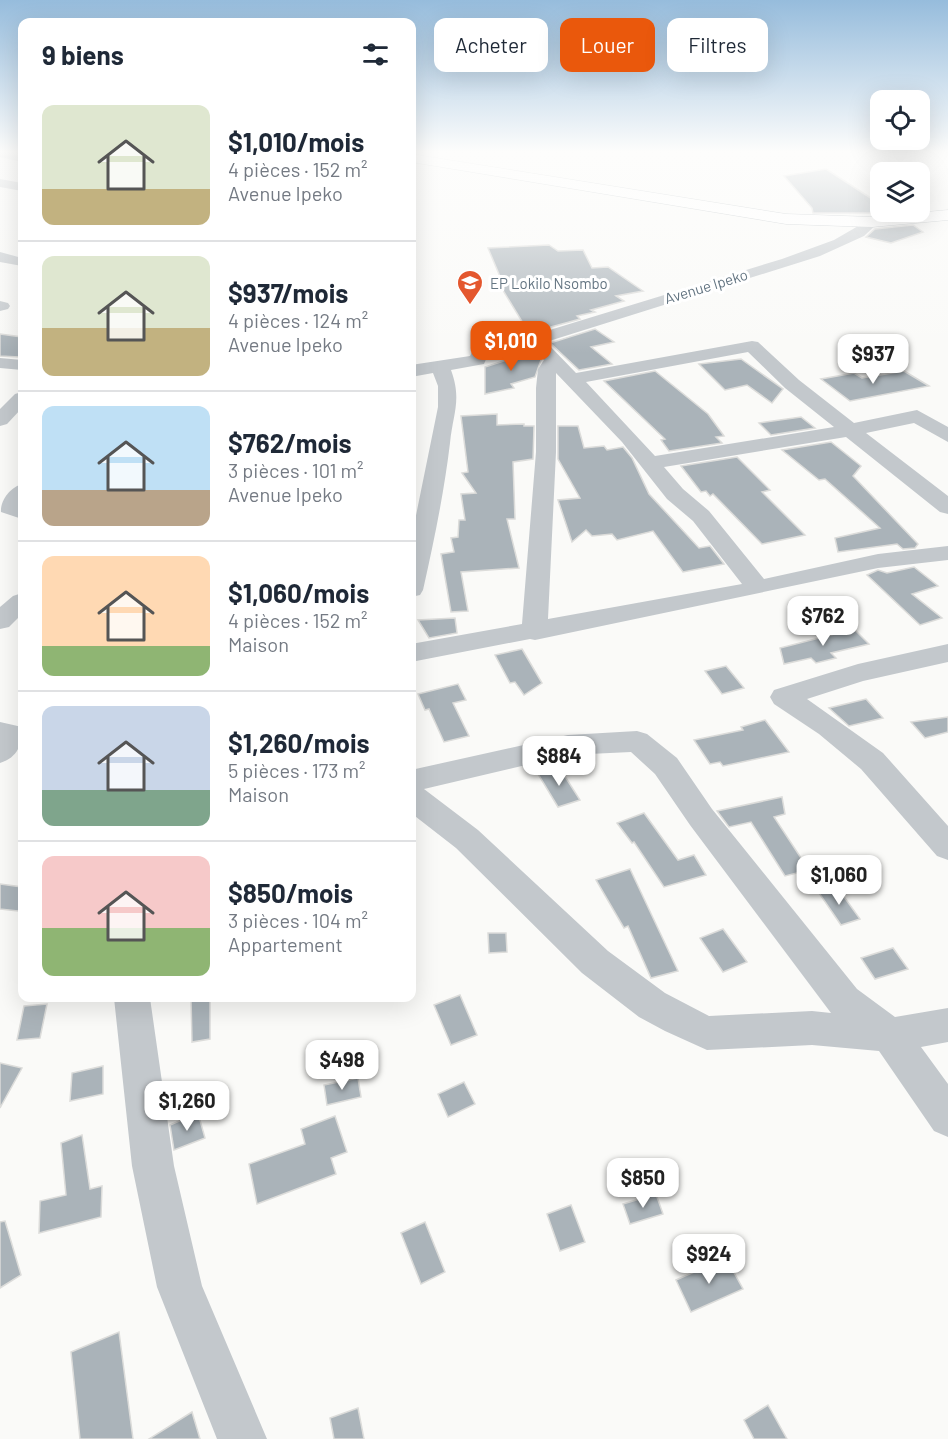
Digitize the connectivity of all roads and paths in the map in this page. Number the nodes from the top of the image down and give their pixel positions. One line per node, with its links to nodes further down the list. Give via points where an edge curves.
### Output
1 (781, 218): 2 (street)
2 (870, 222)
3 (872, 222): 6 (street, Avenue Ipeko, via 854,237 816,251)
4 (0, 257): 5 (street)
5 (18, 261)
6 (536, 342): 7 (street); 10 (street, Avenue Ipeko, via 479,354 478,360)
7 (553, 360): 12 (street); 24 (street, via 545,388 546,452 535,593)
8 (0, 363): 9 (street)
9 (18, 364)
10 (440, 366): 11 (street, Avenue Ipeko); 20 (street, via 447,386 448,407)
11 (416, 369)
12 (574, 379): 15 (street, via 752,346); 17 (street)
13 (18, 402): 14 (street)
14 (0, 420)
15 (850, 430): 16 (street, via 917,416); 17 (street); 18 (street)
16 (948, 436)
17 (651, 463): 21 (street, via 675,494 701,516)
18 (948, 507)
19 (948, 553): 21 (street, via 878,561)
20 (416, 568)
21 (758, 588): 24 (street)
22 (18, 605): 23 (street)
23 (0, 621)
24 (536, 632): 25 (street)
25 (416, 652)
26 (948, 653): 31 (street, via 858,673 784,697 872,761)
27 (0, 732): 28 (street, via 14,735)
28 (0, 752)
29 (416, 780): 34 (street, via 568,745 637,741 666,766 701,817 844,1000)
30 (416, 800): 34 (street, via 467,839 595,962 652,1005 707,1033 812,1028)
31 (948, 847)
32 (132, 1002): 36 (street, via 153,1166 180,1287)
33 (948, 1025): 34 (street)
34 (890, 1035): 35 (street)
35 (948, 1117)
36 (242, 1439)

